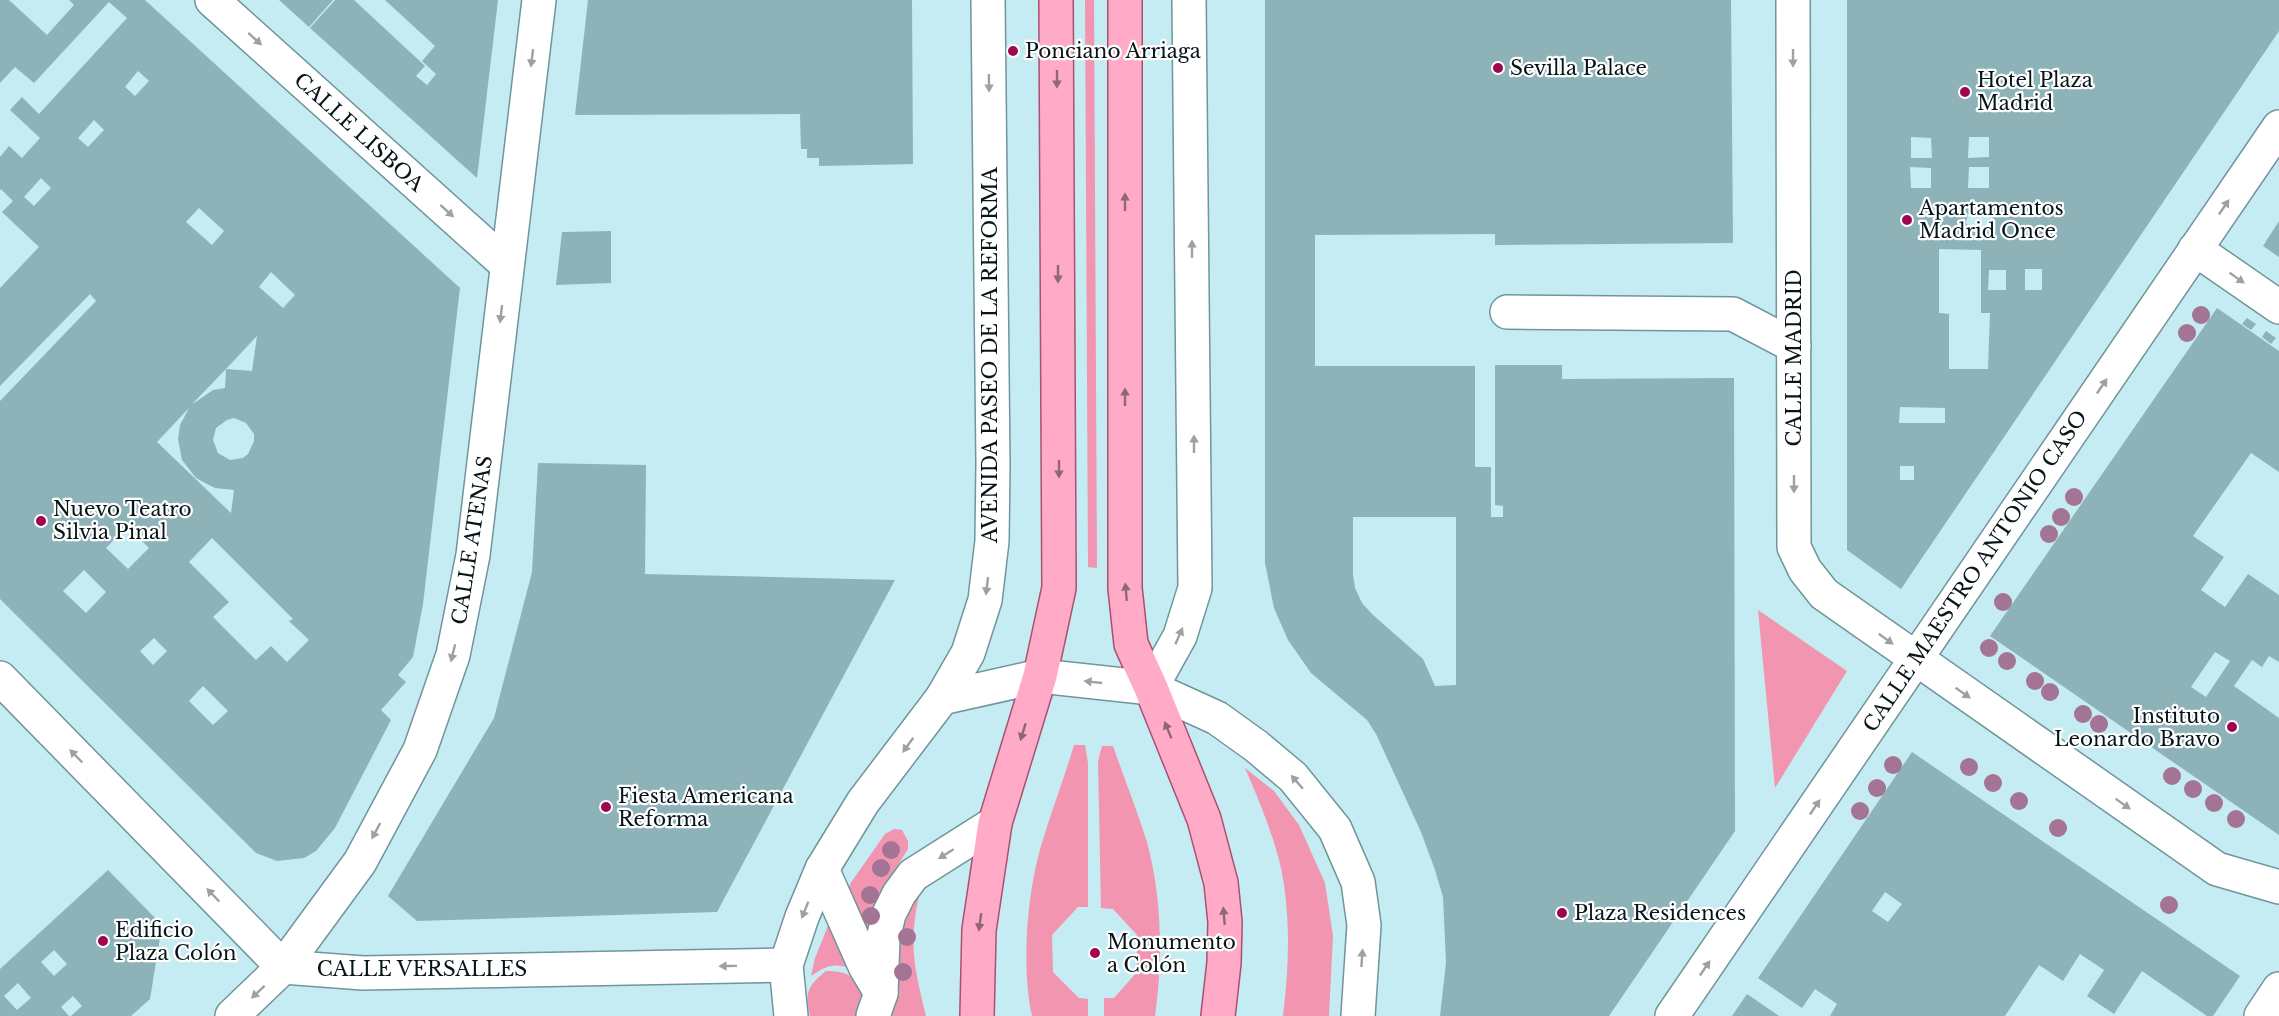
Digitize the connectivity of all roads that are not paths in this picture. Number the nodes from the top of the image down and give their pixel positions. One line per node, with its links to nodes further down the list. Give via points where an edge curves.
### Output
1 (212, 0): 10 (street, CALLE LISBOA, one-way to 10)
2 (539, 0): 10 (street, CALLE ATENAS, one-way to 10)
3 (988, 0): 18 (street, AVENIDA PASEO DE LA REFORMA, one-way to 18, via 992,541 985,600 968,653)
4 (1056, 0): 15 (main road, one-way to 15, via 1059,588)
5 (1125, 0): 17 (main road, one-way to 5, via 1131,644 1125,588)
6 (1190, 0): 17 (street, one-way to 6, via 1180,636 1195,588)
7 (1793, 0): 13 (street, CALLE MADRID, one-way to 13)
8 (2279, 127): 9 (street, CALLE MAESTRO ANTONIO CASO, one-way to 8)
9 (2195, 249): 11 (street, one-way to 11); 14 (street, CALLE MAESTRO ANTONIO CASO, one-way to 9)
10 (507, 265): 23 (street, CALLE ATENAS, one-way to 23, via 473,555 453,655 420,750 360,862)
11 (2279, 307)
12 (1507, 312): 13 (street, via 1733,314)
13 (1794, 346): 14 (street, CALLE MADRID, one-way to 14, via 1794,547 1805,570 1824,594)
14 (1915, 660): 21 (street, CALLE MADRID, one-way to 21, via 2217,869); 31 (street, CALLE MAESTRO ANTONIO CASO, one-way to 14)
15 (1040, 676): 17 (street, one-way to 15); 18 (street); 19 (main road, one-way to 19)
16 (0, 678): 23 (street, one-way to 16)
17 (1151, 688): 29 (main road, one-way to 17, via 1225,922 1221,883 1204,819); 30 (street, one-way to 17, via 1365,925 1358,882 1335,829 1293,777 1256,746 1217,718)
18 (942, 698): 20 (street, AVENIDA PASEO DE LA REFORMA, one-way to 20, via 863,802)
19 (995, 823): 25 (street, one-way to 25, via 913,875 899,894 883,939); 28 (main road, one-way to 28, via 978,930)
20 (822, 869): 22 (street, AVENIDA PASEO DE LA REFORMA, one-way to 22); 25 (street, via 865,966)
21 (2279, 887)
22 (786, 965): 23 (street, CALLE VERSALLES, one-way to 23, via 363,973); 27 (street, AVENIDA PASEO DE LA REFORMA)
23 (283, 967): 26 (street, CALLE ATENAS, one-way to 26)
24 (2279, 989): 32 (street)
25 (877, 1004)
26 (232, 1016)
27 (791, 1016)
28 (977, 1016)
29 (1218, 1016)
30 (1358, 1016)
31 (1672, 1016)
32 (2261, 1016)

